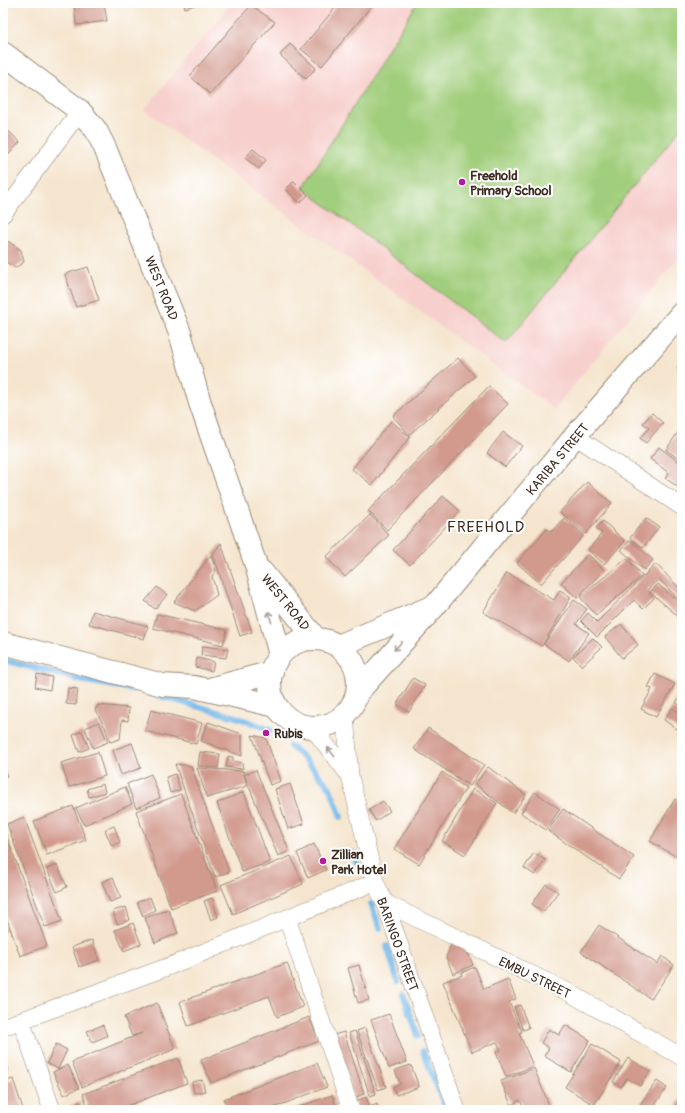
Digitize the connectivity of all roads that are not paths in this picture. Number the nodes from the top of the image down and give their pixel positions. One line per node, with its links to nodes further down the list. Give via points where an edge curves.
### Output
1 (3, 53): 2 (street, WEST ROAD)
2 (80, 111): 3 (street); 7 (street, WEST ROAD, via 96,130 105,148 180,333 200,403)
3 (3, 214)
4 (682, 313): 5 (street, KARIBA STREET)
5 (575, 436): 6 (street); 8 (street, KARIBA STREET)
6 (682, 507)
7 (256, 565): 9 (street, WEST ROAD); 12 (street, WEST ROAD, one-way to 7)
8 (434, 606): 11 (street); 14 (street, KARIBA STREET, one-way to 14)
9 (316, 640): 11 (street); 12 (street, via 296,643)
10 (3, 643): 13 (street, via 163,685)
11 (338, 646): 14 (street, via 355,666)
12 (276, 663): 13 (street); 15 (street, via 270,683)
13 (206, 690): 15 (street)
14 (358, 692): 16 (street)
15 (276, 706): 17 (street, via 291,721 301,726)
16 (345, 715): 17 (street, via 335,722); 18 (street, BARINGO STREET)
17 (312, 727): 18 (street, BARINGO STREET, one-way to 17)
18 (350, 776): 19 (street, BARINGO STREET)
19 (375, 882): 20 (street, BARINGO STREET); 21 (street)
20 (385, 903): 24 (street, EMBU STREET, via 568,992); 27 (street, BARINGO STREET)
21 (287, 918): 22 (street, via 170,966); 26 (street)
22 (21, 1020): 23 (street); 25 (street)
23 (3, 1027)
24 (682, 1057)
25 (52, 1110)
26 (351, 1110)
27 (457, 1110)

